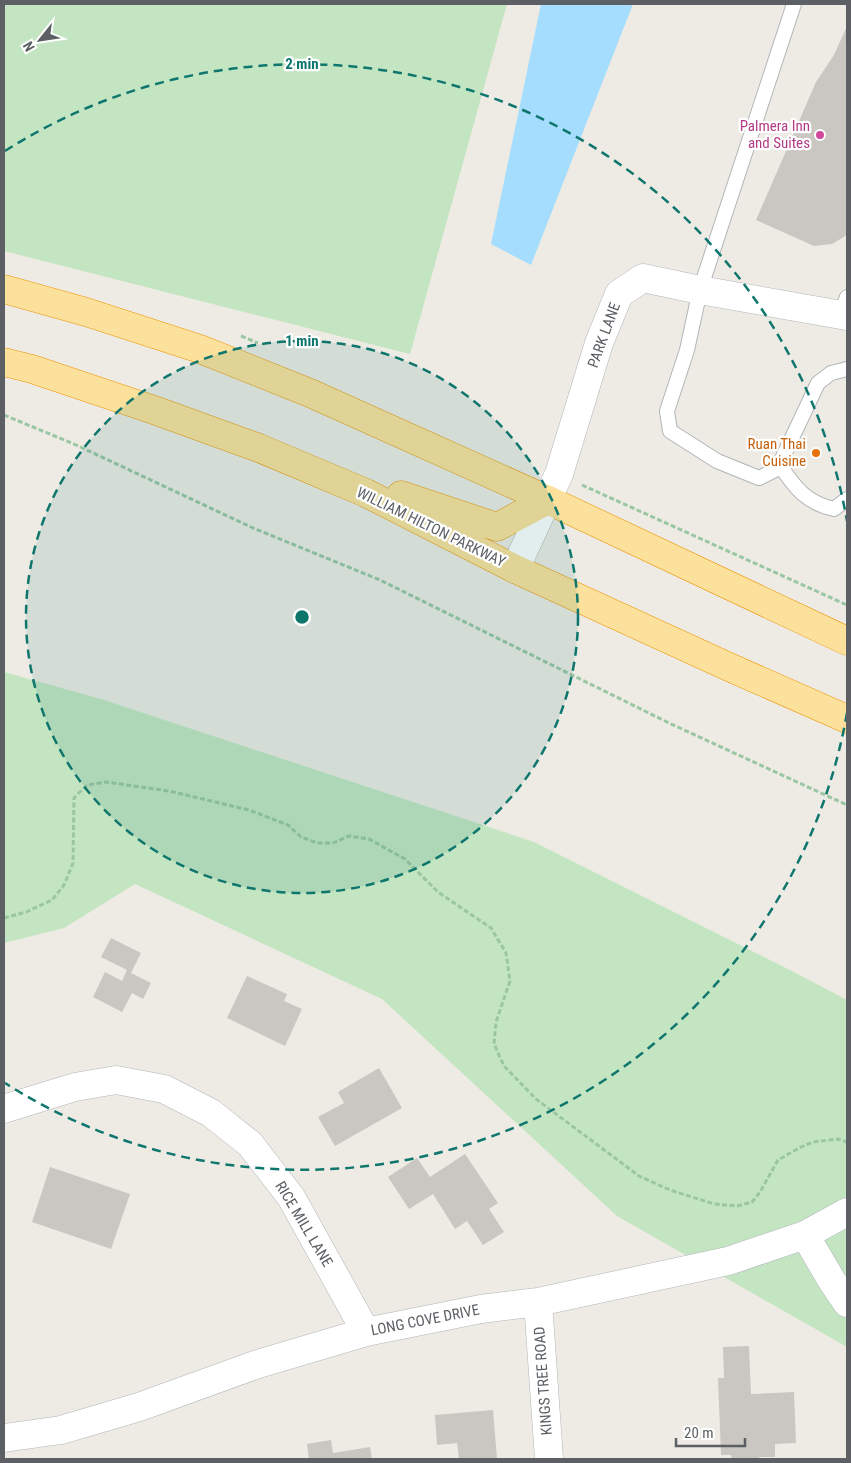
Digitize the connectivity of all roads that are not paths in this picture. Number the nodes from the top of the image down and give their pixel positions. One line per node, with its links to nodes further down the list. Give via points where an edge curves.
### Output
1 (794, 4): 3 (lane)
2 (4, 290): 10 (highway, via 86,312 200,349 310,393)
3 (700, 290): 4 (street, PARK LANE); 8 (lane, via 687,350 667,411 670,431 717,461 759,478); 10 (street, PARK LANE, via 643,278 619,294 599,344)
4 (845, 310)
5 (4, 362): 7 (highway, WILLIAM HILTON PARKWAY)
6 (847, 369): 8 (lane, via 831,373 818,383)
7 (259, 448): 10 (highway, via 497,527); 11 (highway, WILLIAM HILTON PARKWAY, via 366,493)
8 (781, 467): 9 (lane, via 797,490 819,506 834,509)
9 (847, 499)
10 (548, 500): 11 (street, PARK LANE); 12 (highway)
11 (515, 568): 13 (highway, WILLIAM HILTON PARKWAY)
12 (847, 641)
13 (847, 719)
14 (4, 1109): 19 (street, RICE MILL LANE, via 75,1087 116,1080 164,1090 211,1113 250,1144 291,1197)
15 (847, 1212): 16 (street, LONG COVE DRIVE)
16 (805, 1235): 17 (street, LONG COVE DRIVE, via 728,1260); 18 (street)
17 (538, 1302): 19 (street, LONG COVE DRIVE, via 481,1309); 21 (street, KINGS TREE ROAD)
18 (847, 1303)
19 (366, 1332): 20 (street, LONG COVE DRIVE, via 258,1364 138,1407 61,1430)
20 (4, 1438)
21 (549, 1459)

